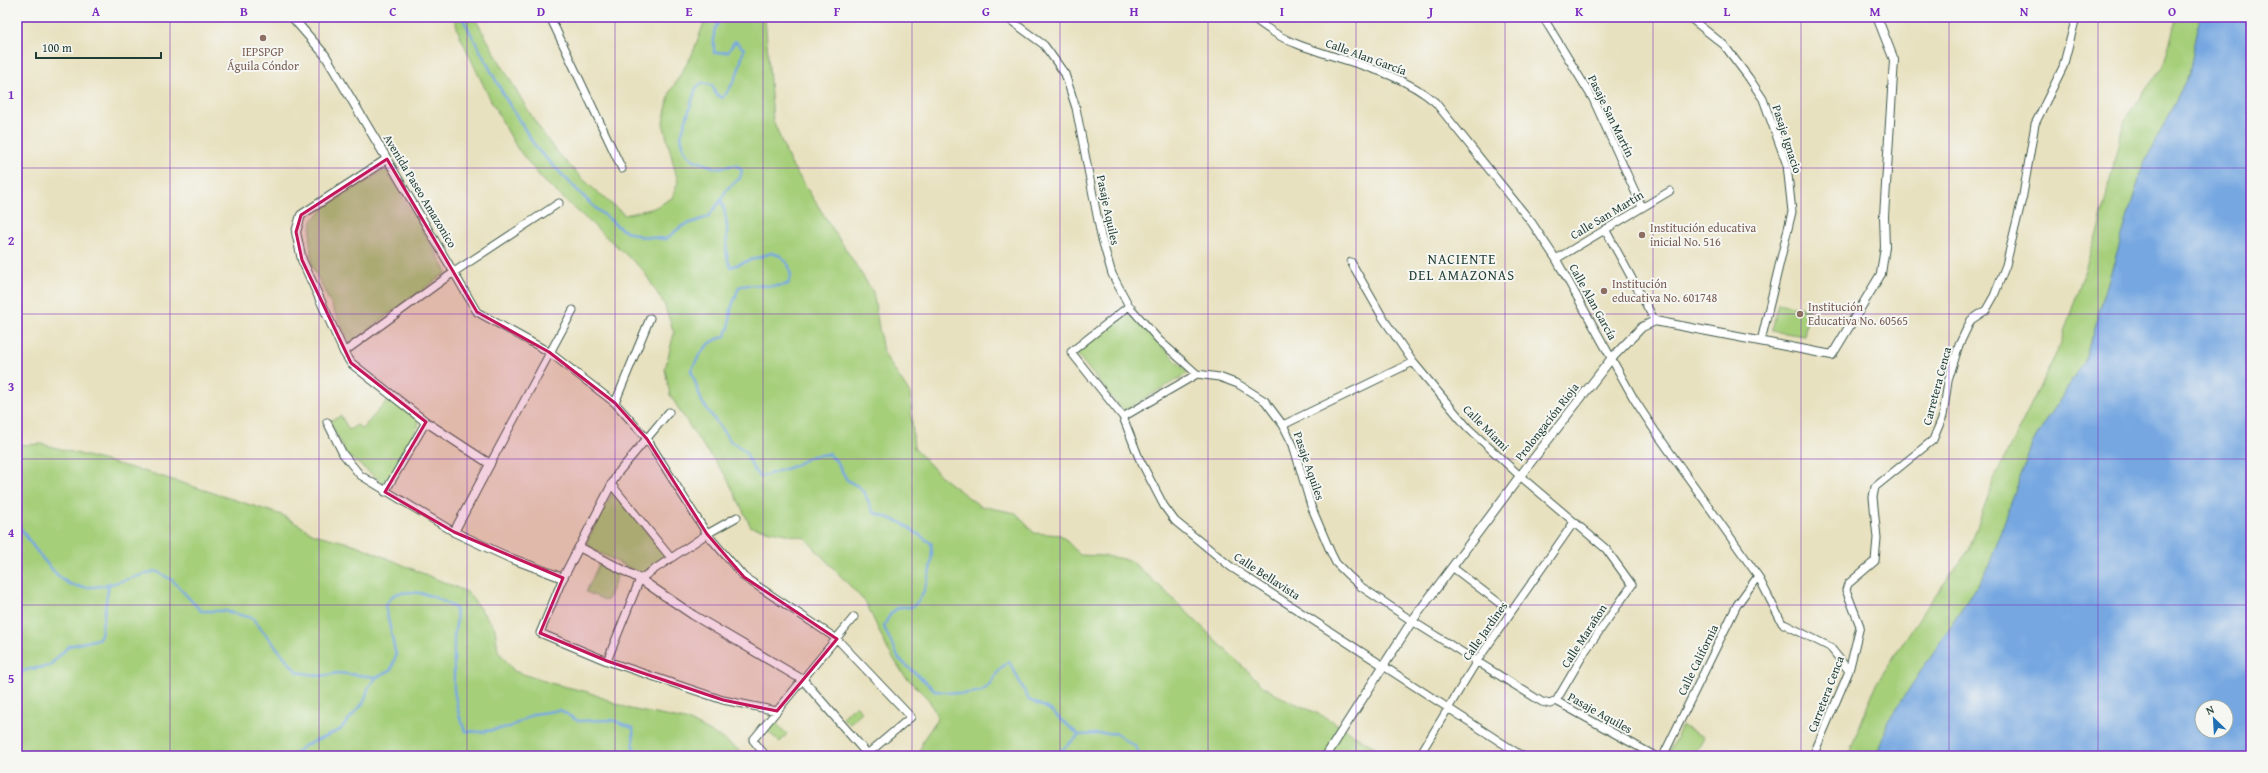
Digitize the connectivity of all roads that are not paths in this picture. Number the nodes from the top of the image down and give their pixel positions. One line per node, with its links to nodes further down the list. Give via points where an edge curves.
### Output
1 (292, 17): 9 (street, Avenida Paseo Amazonico, via 326,55)
2 (550, 17): 10 (street)
3 (1006, 17): 18 (street, Pasaje Aquiles, via 1044,45 1065,74 1076,108 1101,236 1112,274)
4 (1252, 17): 15 (street, Calle Alan García, via 1296,44 1368,67 1422,91 1443,112 1532,223)
5 (1543, 17): 13 (street, Pasaje San Martín, via 1593,99)
6 (1689, 17): 22 (street, Pasaje Ignacio, via 1724,45 1750,78 1763,99 1787,166 1792,212)
7 (1877, 17): 22 (street, via 1894,60 1884,216 1884,259 1881,274 1833,353)
8 (2076, 17): 57 (street, Carretera Cenca, via 2063,67 2035,124 2023,195 2006,265 1986,310 1971,320 1959,345 1948,381 1943,416 1933,440 1875,488 1875,561 1848,584 1846,590 1860,626)
9 (387, 159): 17 (street, Avenida Paseo Amazonico); 23 (street, via 301,215 296,232 302,260)
10 (622, 169)
11 (1670, 191): 13 (street, Calle San Martín)
12 (559, 203): 17 (street)
13 (1642, 207): 14 (street, Calle San Martín)
14 (1605, 229): 15 (street, Calle San Martín); 21 (street)
15 (1556, 259): 25 (street, Calle Alan García)
16 (1351, 262): 26 (street, Calle Miami, via 1379,311)
17 (454, 272): 23 (street); 24 (street, Avenida Paseo Amazonico, via 477,312)
18 (1129, 306): 27 (street, Pasaje Aquiles, via 1159,340); 30 (street, Calle Bellavista, via 1071,352)
19 (573, 310): 24 (street)
20 (650, 318): 28 (street)
21 (1655, 321): 22 (street); 25 (street, Prolongación Rioja, via 1642,327)
22 (1760, 341)
23 (344, 352): 32 (street, via 352,363)
24 (550, 352): 28 (street, Avenida Paseo Amazonico); 35 (street)
25 (1612, 358): 36 (street, Prolongación Rioja); 46 (street, Calle Alan García, via 1654,431)
26 (1413, 362): 33 (street); 36 (street, Calle Miami, via 1468,428)
27 (1197, 374): 30 (street); 33 (street, Pasaje Aquiles, via 1219,377 1254,392 1265,401)
28 (615, 403): 34 (street, Avenida Paseo Amazonico)
29 (669, 412): 34 (street)
30 (1123, 417): 56 (street, Calle Bellavista, via 1139,458 1164,506 1175,521 1231,567)
31 (327, 422): 38 (street, via 351,466)
32 (426, 422): 35 (street); 38 (street)
33 (1283, 425): 52 (street, Pasaje Aquiles, via 1293,445 1311,506 1336,563 1360,586)
34 (647, 439): 37 (street); 42 (street, Avenida Paseo Amazonico)
35 (490, 464): 41 (street)
36 (1520, 476): 40 (street, Calle Miami); 45 (street, Prolongación Rioja)
37 (611, 484): 43 (street); 44 (street)
38 (385, 492): 41 (street)
39 (737, 517): 42 (street)
40 (1574, 522): 49 (street, Calle Miami, via 1606,549); 50 (street, Calle Jardines)
41 (454, 532): 47 (street, via 510,558)
42 (707, 534): 44 (street); 53 (street, Avenida Paseo Amazonico, via 744,577)
43 (579, 547): 47 (street); 48 (street)
44 (671, 558): 48 (street)
45 (1452, 567): 50 (street); 52 (street, Prolongación Rioja)
46 (1758, 576): 57 (street, Calle Alan García, via 1782,623 1830,647); 68 (street, Calle California, via 1737,605)
47 (563, 578): 54 (street, via 540,633)
48 (640, 579): 54 (street); 58 (street, via 693,615)
49 (1632, 585): 59 (street, Calle Marañon, via 1583,656)
50 (1511, 612): 55 (street, Calle Jardines)
51 (854, 617): 53 (street)
52 (1412, 621): 55 (street, Pasaje Aquiles); 56 (street, Prolongación Rioja)
53 (836, 639): 58 (street); 62 (street, Avenida Paseo Amazonico, via 911,717)
54 (607, 661): 61 (street, via 723,700)
55 (1477, 661): 59 (street, Pasaje Aquiles, via 1542,702 1550,704); 60 (street, Calle Jardines)
56 (1384, 665): 60 (street, Calle Bellavista); 65 (street, Prolongación Rioja)
57 (1849, 671): 69 (street, Carretera Cenca)
58 (803, 680): 61 (street); 62 (street)
59 (1559, 700): 67 (street, Pasaje Aquiles)
60 (1449, 708): 63 (street, Calle Bellavista); 66 (street, Calle Jardines)
61 (777, 711): 64 (street, via 753,740)
62 (867, 755)
63 (1520, 755)
64 (766, 756)
65 (1326, 756)
66 (1419, 756)
67 (1655, 756)
68 (1663, 756)
69 (1813, 756)

